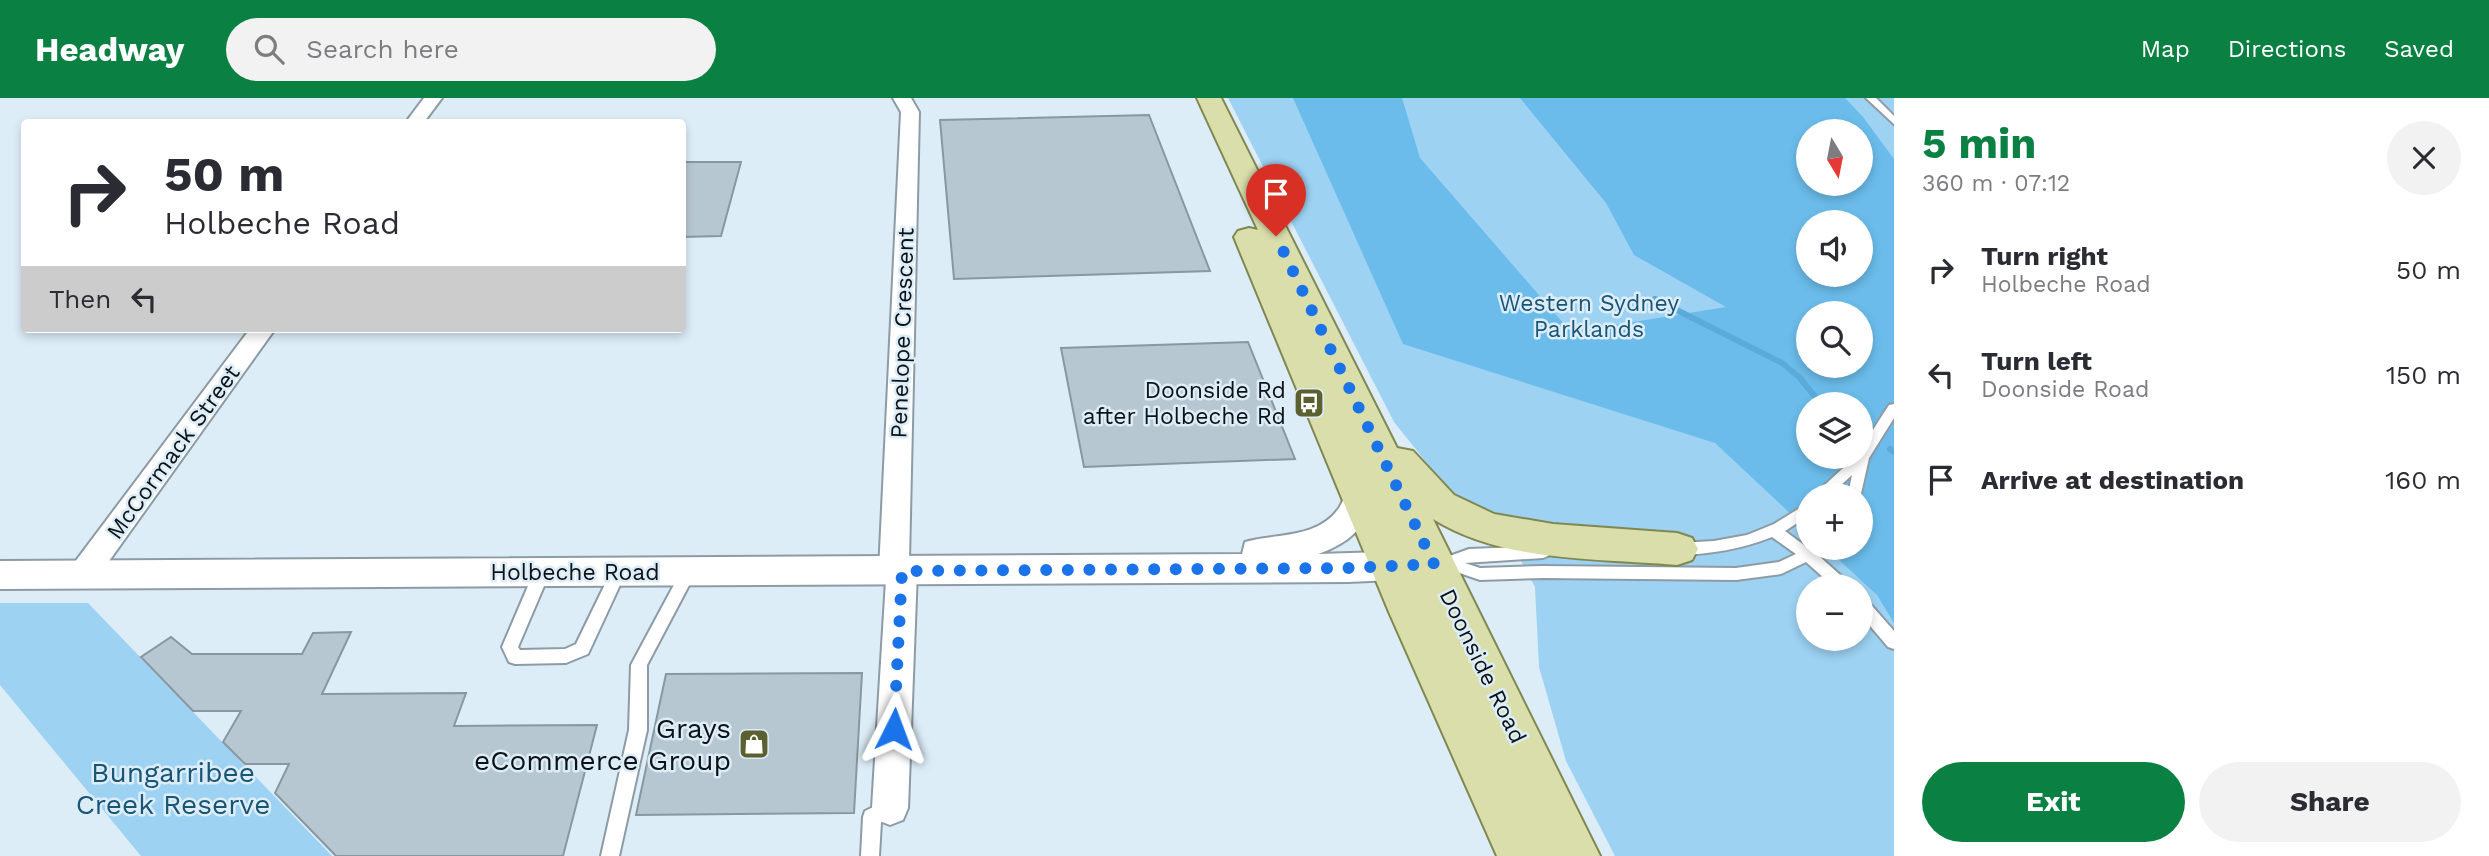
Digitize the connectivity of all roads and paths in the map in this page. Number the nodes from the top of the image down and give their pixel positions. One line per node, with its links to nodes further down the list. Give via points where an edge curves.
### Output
1 (433, 98): 6 (street)
2 (902, 98): 23 (street, Penelope Crescent, via 910,112)
3 (1187, 98): 14 (main road, Doonside Road)
4 (1209, 98): 10 (main road, Doonside Road)
5 (1871, 98): 7 (lane)
6 (417, 119)
7 (1894, 121)
8 (260, 333): 27 (street, McCormack Street)
9 (1894, 408): 11 (lane)
10 (1370, 429): 18 (main road, via 1431,497 1469,522 1507,533); 21 (main road, Doonside Road)
11 (1873, 440)
12 (1849, 469): 13 (lane)
13 (1834, 483)
14 (1361, 496): 21 (main road, Doonside Road); 22 (street, Holbeche Road, via 1342,526 1287,550 1203,554)
15 (1796, 516): 16 (lane)
16 (1774, 531): 17 (lane); 18 (lane, via 1716,547)
17 (1796, 542)
18 (1677, 549): 21 (lane, via 1515,552 1469,555)
19 (1798, 560): 21 (lane, via 1781,568 1736,573 1480,574)
20 (1822, 560): 28 (lane)
21 (1425, 565): 22 (street, Holbeche Road); 35 (main road, Doonside Road); 36 (main road, Doonside Road)
22 (1149, 568): 23 (street, Holbeche Road)
23 (898, 571): 26 (street, Holbeche Road); 32 (street, Penelope Crescent)
24 (542, 572): 25 (street, Holbeche Road); 25 (lane, via 510,648 516,657 566,656 582,649); 27 (street, Holbeche Road)
25 (618, 572): 26 (street, Holbeche Road)
26 (688, 572): 33 (lane, via 639,665 638,730)
27 (83, 574): 29 (street, Holbeche Road)
28 (1833, 574)
29 (0, 575)
30 (1873, 618): 31 (lane)
31 (1894, 642)
32 (890, 808): 34 (lane, via 872,817)
33 (610, 856)
34 (870, 856)
35 (1523, 856)
36 (1574, 856)

